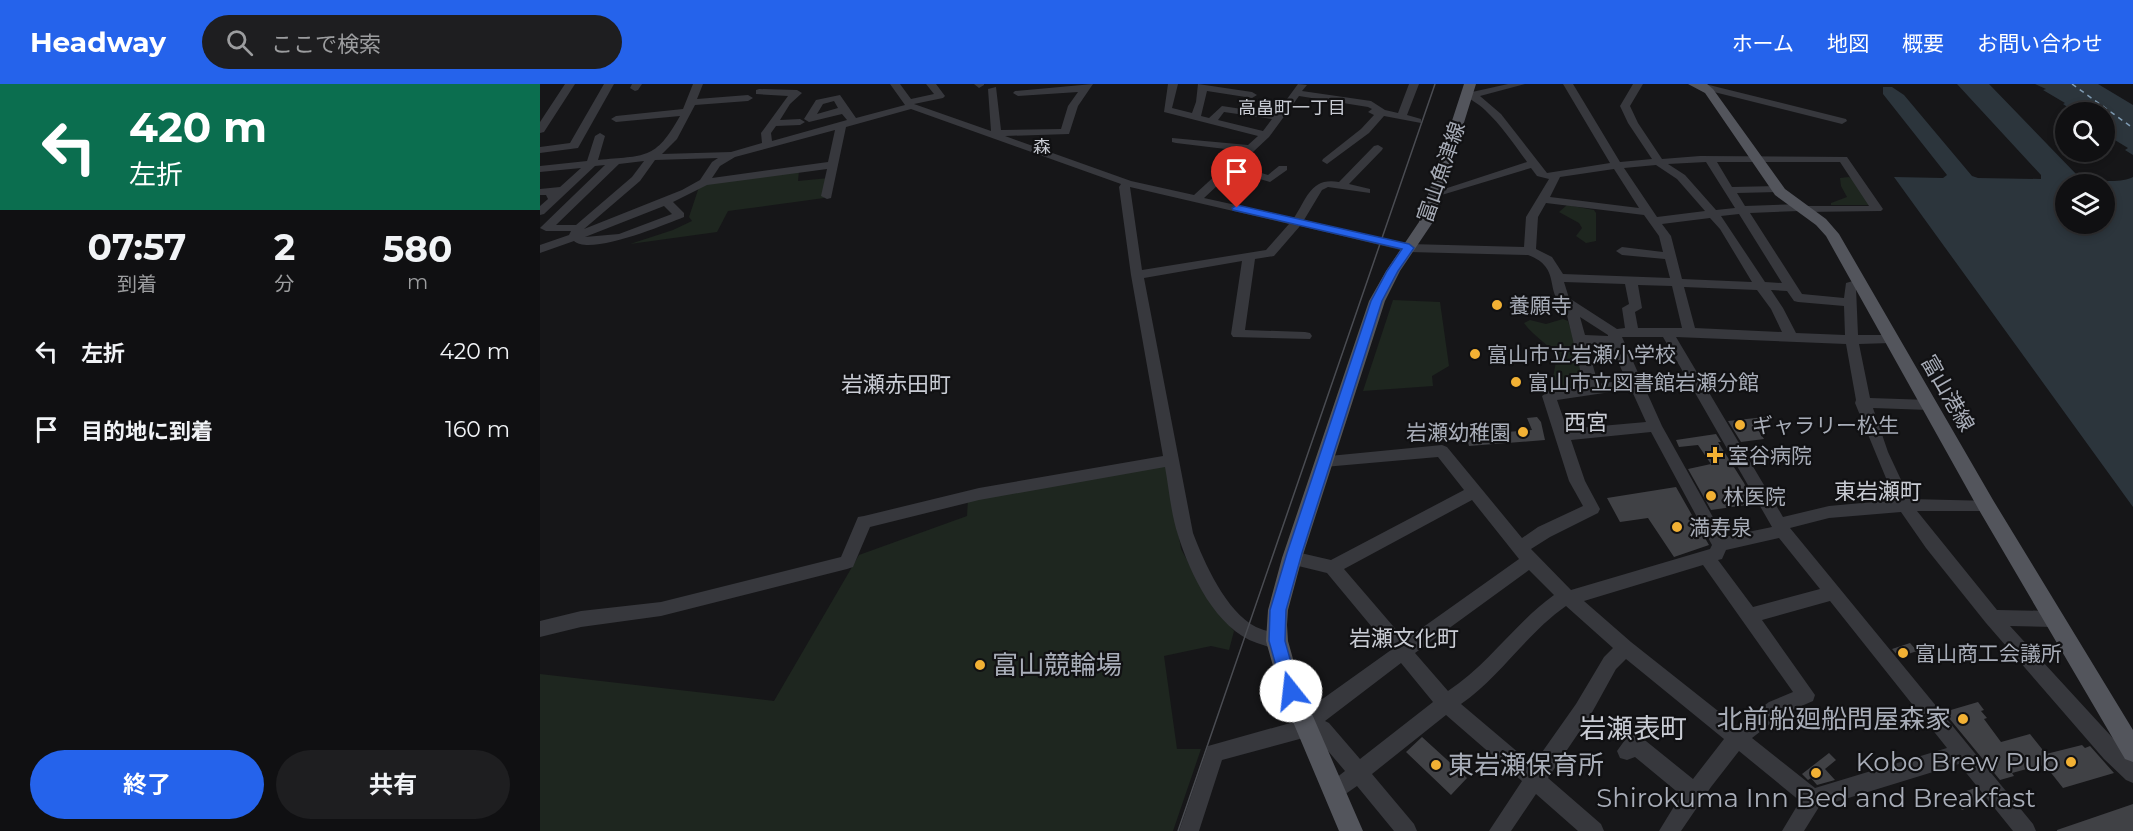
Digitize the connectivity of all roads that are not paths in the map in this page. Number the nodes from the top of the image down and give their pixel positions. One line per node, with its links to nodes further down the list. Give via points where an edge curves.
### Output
1 (570, 84): 40 (street)
2 (609, 84): 48 (street, via 574,146)
3 (698, 84): 25 (street)
4 (895, 84): 24 (street)
5 (932, 84): 24 (street, via 940,96)
6 (1173, 84): 29 (street, via 1167,110)
7 (1262, 84): 21 (street)
8 (1414, 84): 31 (street)
9 (1520, 84): 17 (street)
10 (1568, 84): 59 (street)
11 (1635, 85): 55 (street, via 1626,112)
12 (1700, 85): 35 (street); 51 (main road, 富山港線)
13 (1086, 86): 19 (street); 41 (street, via 1073,106 1065,132)
14 (1203, 86): 21 (street); 29 (street)
15 (740, 87): 23 (street)
16 (993, 89): 41 (street)
17 (1470, 91): 57 (street, via 1520,143); 71 (main road, 富山魚津線)
18 (759, 92): 38 (street, via 797,93)
19 (1018, 93)
20 (1296, 93): 28 (street, via 1362,113); 30 (street)
21 (1252, 95): 27 (street)
22 (748, 98): 23 (street)
23 (736, 99): 25 (street)
24 (910, 104): 37 (street); 41 (street)
25 (689, 107): 32 (street); 50 (street, via 672,139)
26 (844, 110): 26 (street, via 809,119 819,102 835,94); 37 (street)
27 (1240, 111): 30 (street); 33 (street, via 1222,109)
28 (1382, 112): 31 (street); 54 (street)
29 (1195, 117): 33 (street)
30 (1278, 117): 42 (street)
31 (1401, 117): 34 (street)
32 (616, 119)
33 (1211, 121): 42 (street)
34 (1417, 121)
35 (1842, 121)
36 (800, 122): 38 (street)
37 (854, 122): 39 (street)
38 (773, 123): 45 (street, via 766,133)
39 (841, 126): 45 (street); 58 (street)
40 (540, 130)
41 (994, 134): 65 (street)
42 (1265, 135): 47 (street)
43 (600, 136): 56 (street)
44 (1176, 140): 47 (street)
45 (767, 146): 49 (street)
46 (1378, 148): 66 (street)
47 (1251, 149): 60 (street)
48 (540, 150)
49 (731, 155): 50 (street); 64 (street, via 716,164)
50 (652, 157): 53 (street); 85 (street, via 636,179)
51 (1755, 159): 52 (street); 67 (main road, 富山港線); 79 (street, via 1843,159 1877,209)
52 (1710, 160): 55 (street); 68 (street)
53 (616, 161): 56 (street); 84 (street)
54 (1327, 161)
55 (1659, 161): 59 (street); 81 (street, via 1681,177)
56 (591, 164): 62 (street); 80 (street)
57 (1533, 164): 63 (street, via 1541,174); 71 (street)
58 (833, 165): 64 (street); 72 (street)
59 (1617, 165): 63 (street); 77 (street)
60 (1232, 167): 61 (street, via 1270,179); 73 (street)
61 (1283, 168)
62 (540, 169)
63 (1553, 176): 74 (street, via 1556,178)
64 (704, 182): 75 (street)
65 (1128, 183): 73 (street); 92 (street, via 1124,186)
66 (1341, 186): 69 (street); 83 (street, via 1326,183 1318,188)
67 (1778, 189): 68 (street); 79 (main road, 富山港線)
68 (1730, 190): 78 (street)
69 (1366, 191)
70 (540, 192): 76 (street, via 558,190)
71 (1435, 194): 86 (main road, 富山魚津線, via 1426,222)
72 (827, 196)
73 (1196, 199): 83 (street)
74 (1543, 199): 77 (street); 88 (street, via 1532,217)
75 (666, 201): 85 (street); 85 (street, via 680,215 621,237 577,242)
76 (540, 206)
77 (1647, 210): 82 (street)
78 (1743, 210): 79 (street); 81 (street); 98 (street)
79 (1796, 211): 95 (main road, 富山港線, via 1832,234)
80 (540, 212)
81 (1714, 214): 82 (street); 97 (street)
82 (1656, 220): 90 (street)
83 (1298, 221): 86 (street); 91 (street, via 1270,253)
84 (543, 231): 85 (street)
85 (576, 233): 87 (street)
86 (1409, 248): 88 (street); 117 (main road, 富山魚津線, via 1379,294)
87 (540, 249)
88 (1530, 251): 93 (street, via 1553,262)
89 (1622, 251): 90 (street)
90 (1671, 256): 96 (street)
91 (1249, 258): 92 (street); 104 (street, via 1238,334)
92 (1137, 275): 116 (street)
93 (1558, 278): 94 (street); 100 (street, via 1562,297)
94 (1631, 281): 96 (street); 103 (street, via 1636,308 1628,308)
95 (1860, 283): 99 (street, via 1850,286); 108 (main road, 富山港線)
96 (1678, 284): 97 (street); 101 (street)
97 (1761, 287): 98 (street); 106 (street)
98 (1790, 287): 99 (street, via 1798,298)
99 (1849, 302): 109 (street)
100 (1571, 305): 105 (street); 107 (street)
101 (1690, 332): 102 (street); 106 (street)
102 (1667, 333): 103 (street); 121 (street)
103 (1633, 334): 105 (street)
104 (1305, 336)
105 (1616, 337): 107 (street); 110 (street)
106 (1791, 337): 109 (street)
107 (1580, 339): 111 (street)
108 (1891, 339): 109 (street); 113 (main road, 富山港線)
109 (1850, 340): 112 (street)
110 (1635, 384): 111 (street); 114 (street)
111 (1592, 390): 115 (street, via 1548,396)
112 (1862, 403): 113 (street); 119 (street)
113 (1929, 405): 120 (main road, 富山港線)
114 (1655, 426): 115 (street); 122 (street)
115 (1562, 435): 123 (street, via 1577,481 1592,509 1544,532)
116 (1173, 460): 131 (street, via 979,494 864,522 847,562 662,609 581,619); 132 (street, via 1185,533 1194,557 1224,607 1247,631)
117 (1324, 460): 118 (street, via 1442,452); 124 (main road, 富山魚津線)
118 (1474, 491): 123 (street); 125 (street)
119 (1906, 504): 120 (street); 121 (street, via 1829,512); 129 (street, via 1924,533)
120 (1986, 505): 130 (main road, 富山港線)
121 (1781, 527): 122 (street); 126 (street)
122 (1714, 551): 127 (street); 128 (street)
123 (1525, 554): 127 (street); 134 (street)
124 (1292, 558): 125 (street); 132 (main road, 富山魚津線, via 1278,610)
125 (1332, 567): 134 (street)
126 (1833, 593): 128 (street); 140 (street)
127 (1568, 598): 133 (street); 135 (street, via 1524,631 1473,685)
128 (1749, 616): 137 (street, via 1806,695 1777,708)
129 (1992, 618): 130 (street); 142 (street)
130 (2054, 619): 139 (main road, 富山港線)
131 (540, 629)
132 (1277, 641): 136 (main road, 富山魚津線, via 1291,691)
133 (1625, 648): 137 (street); 143 (street, via 1610,663)
134 (1403, 653): 135 (street); 136 (street, via 1321,711)
135 (1446, 704): 141 (street); 143 (street)
136 (1307, 728): 141 (street, via 1322,729); 144 (main road, 富山魚津線); 147 (street, via 1215,753)
137 (1738, 737): 145 (street); 146 (street)
138 (1627, 751): 145 (street, via 1634,744)
139 (2133, 751)
140 (1963, 753): 146 (street); 154 (street)
141 (1359, 773): 144 (street); 149 (street)
142 (2133, 773)
143 (1536, 781): 150 (street); 151 (street)
144 (1334, 792): 148 (main road, 富山魚津線)
145 (1695, 793): 152 (street)
146 (1813, 799): 153 (street)
147 (1189, 831)
148 (1351, 831)
149 (1407, 831)
150 (1499, 831)
151 (1594, 831)
152 (1669, 831)
153 (1792, 831)
154 (2026, 831)

